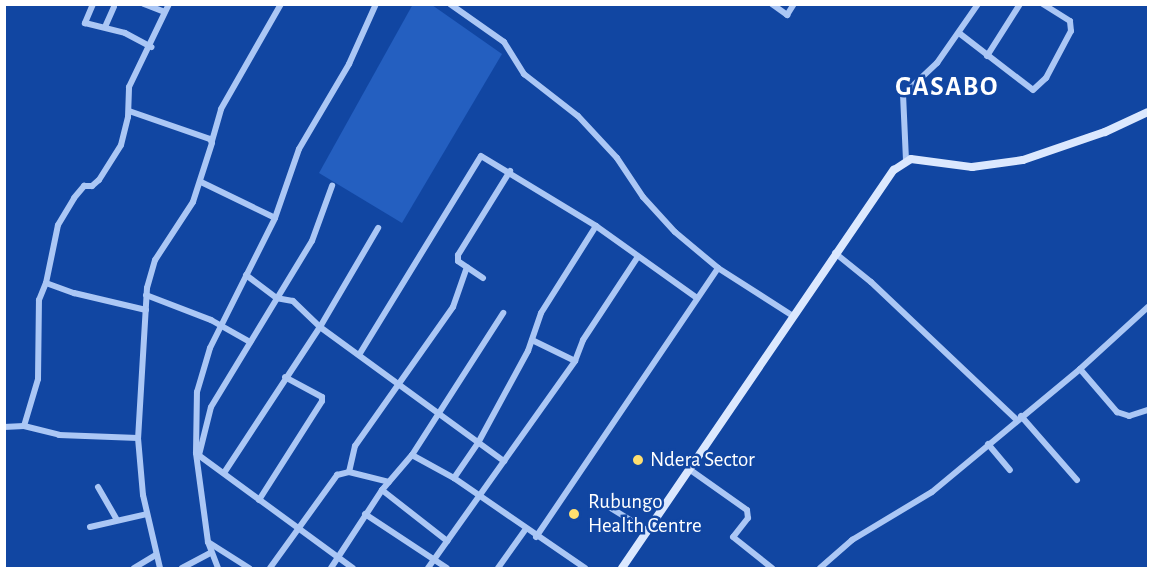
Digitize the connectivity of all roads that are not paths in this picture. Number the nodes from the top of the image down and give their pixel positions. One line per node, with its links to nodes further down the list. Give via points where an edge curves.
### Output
1 (93, 4): 14 (street, via 85,23)
2 (144, 4): 13 (street)
3 (168, 4): 13 (street)
4 (281, 4): 20 (street, via 221,109)
5 (376, 4): 25 (street, via 349,64 299,149)
6 (450, 4): 31 (street, via 504,42 524,74 578,116 617,158 643,198 675,232)
7 (772, 4): 8 (street, via 787,15)
8 (794, 4)
9 (978, 4): 15 (street)
10 (1020, 4): 17 (street)
11 (1043, 4): 17 (street, via 1070,21 1071,31 1038,88 1029,89)
12 (114, 7): 14 (street)
13 (165, 12): 16 (street)
14 (105, 27): 16 (street)
15 (959, 33): 17 (street); 21 (street, via 937,63 903,95)
16 (151, 47): 18 (street, via 129,87)
17 (987, 56)
18 (129, 111): 20 (street); 34 (street, via 121,145 112,160 95,183 84,186 62,214)
19 (1149, 112): 21 (main road, via 1105,132 1023,160 972,167)
20 (212, 141): 23 (street)
21 (906, 160): 28 (main road, via 894,170)
22 (510, 171): 26 (street); 30 (street, via 458,255 458,261); 46 (street, via 481,156)
23 (201, 182): 25 (street); 35 (street, via 155,260)
24 (332, 186): 36 (street, via 312,241)
25 (275, 218): 32 (street)
26 (596, 226): 29 (street); 44 (street, via 541,314)
27 (378, 228): 43 (street)
28 (835, 253): 41 (main road); 53 (street)
29 (637, 258): 37 (street); 47 (street, via 582,340)
30 (467, 267): 33 (street); 50 (street, via 453,307)
31 (718, 268): 37 (street); 41 (street)
32 (246, 275): 36 (street); 42 (street)
33 (483, 278)
34 (46, 283): 39 (street); 54 (street, via 38,308 38,379)
35 (146, 295): 39 (street); 42 (street)
36 (276, 298): 43 (street, via 293,301); 45 (street)
37 (697, 298): 81 (street)
38 (1149, 307): 48 (street)
39 (146, 310): 56 (street)
40 (503, 314): 52 (street)
41 (793, 316): 62 (main road)
42 (221, 325): 45 (street); 59 (street, via 196,392)
43 (320, 327): 46 (street); 49 (street)
44 (532, 340): 47 (street); 57 (street)
45 (250, 342): 59 (street, via 211,407)
46 (359, 355): 50 (street)
47 (575, 362): 61 (street)
48 (1080, 369): 51 (street, via 1117,412 1130,416); 53 (street)
49 (285, 377): 65 (street); 72 (street, via 322,397 322,401)
50 (398, 384): 52 (street); 64 (street, via 355,446)
51 (1149, 410)
52 (438, 414): 57 (street); 60 (street)
53 (1018, 418): 58 (street); 67 (street)
54 (24, 426): 55 (street); 56 (street, via 59,435)
55 (4, 427)
56 (138, 438): 74 (street)
57 (478, 443): 61 (street); 66 (street)
58 (988, 444): 63 (street); 102 (street, via 932,492 852,540)
59 (197, 454): 65 (street); 82 (street)
60 (412, 455): 66 (street); 68 (street)
61 (504, 462): 71 (street)
62 (688, 469): 80 (main road); 101 (street, via 747,510 748,518 733,537)
63 (1010, 470)
64 (349, 472): 68 (street); 79 (street, via 337,475)
65 (224, 473): 72 (street)
66 (454, 478): 71 (street)
67 (1077, 480)
68 (389, 482): 70 (street)
69 (98, 487): 76 (street)
70 (382, 490): 75 (street); 83 (street)
71 (479, 496): 78 (street); 83 (street)
72 (259, 500): 79 (street)
73 (609, 507): 80 (street)
74 (147, 514): 76 (street); 85 (street)
75 (365, 514): 86 (street); 87 (street)
76 (117, 520): 77 (street)
77 (90, 526)
78 (525, 530): 81 (street); 98 (street)
79 (297, 531): 86 (street); 93 (street)
80 (648, 531): 100 (main road)
81 (536, 537): 99 (street)
82 (208, 542): 84 (street); 92 (street)
83 (447, 542): 87 (street)
84 (210, 553): 90 (street); 91 (street)
85 (156, 555): 88 (street); 89 (street)
86 (339, 556): 94 (street); 95 (street)
87 (434, 560): 96 (street); 97 (street)
88 (134, 568)
89 (160, 568)
90 (182, 568)
91 (218, 568)
92 (249, 568)
93 (270, 568)
94 (331, 568)
95 (353, 568)
96 (429, 568)
97 (447, 568)
98 (498, 568)
99 (585, 568)
100 (622, 568)
101 (772, 568)
102 (820, 568)

